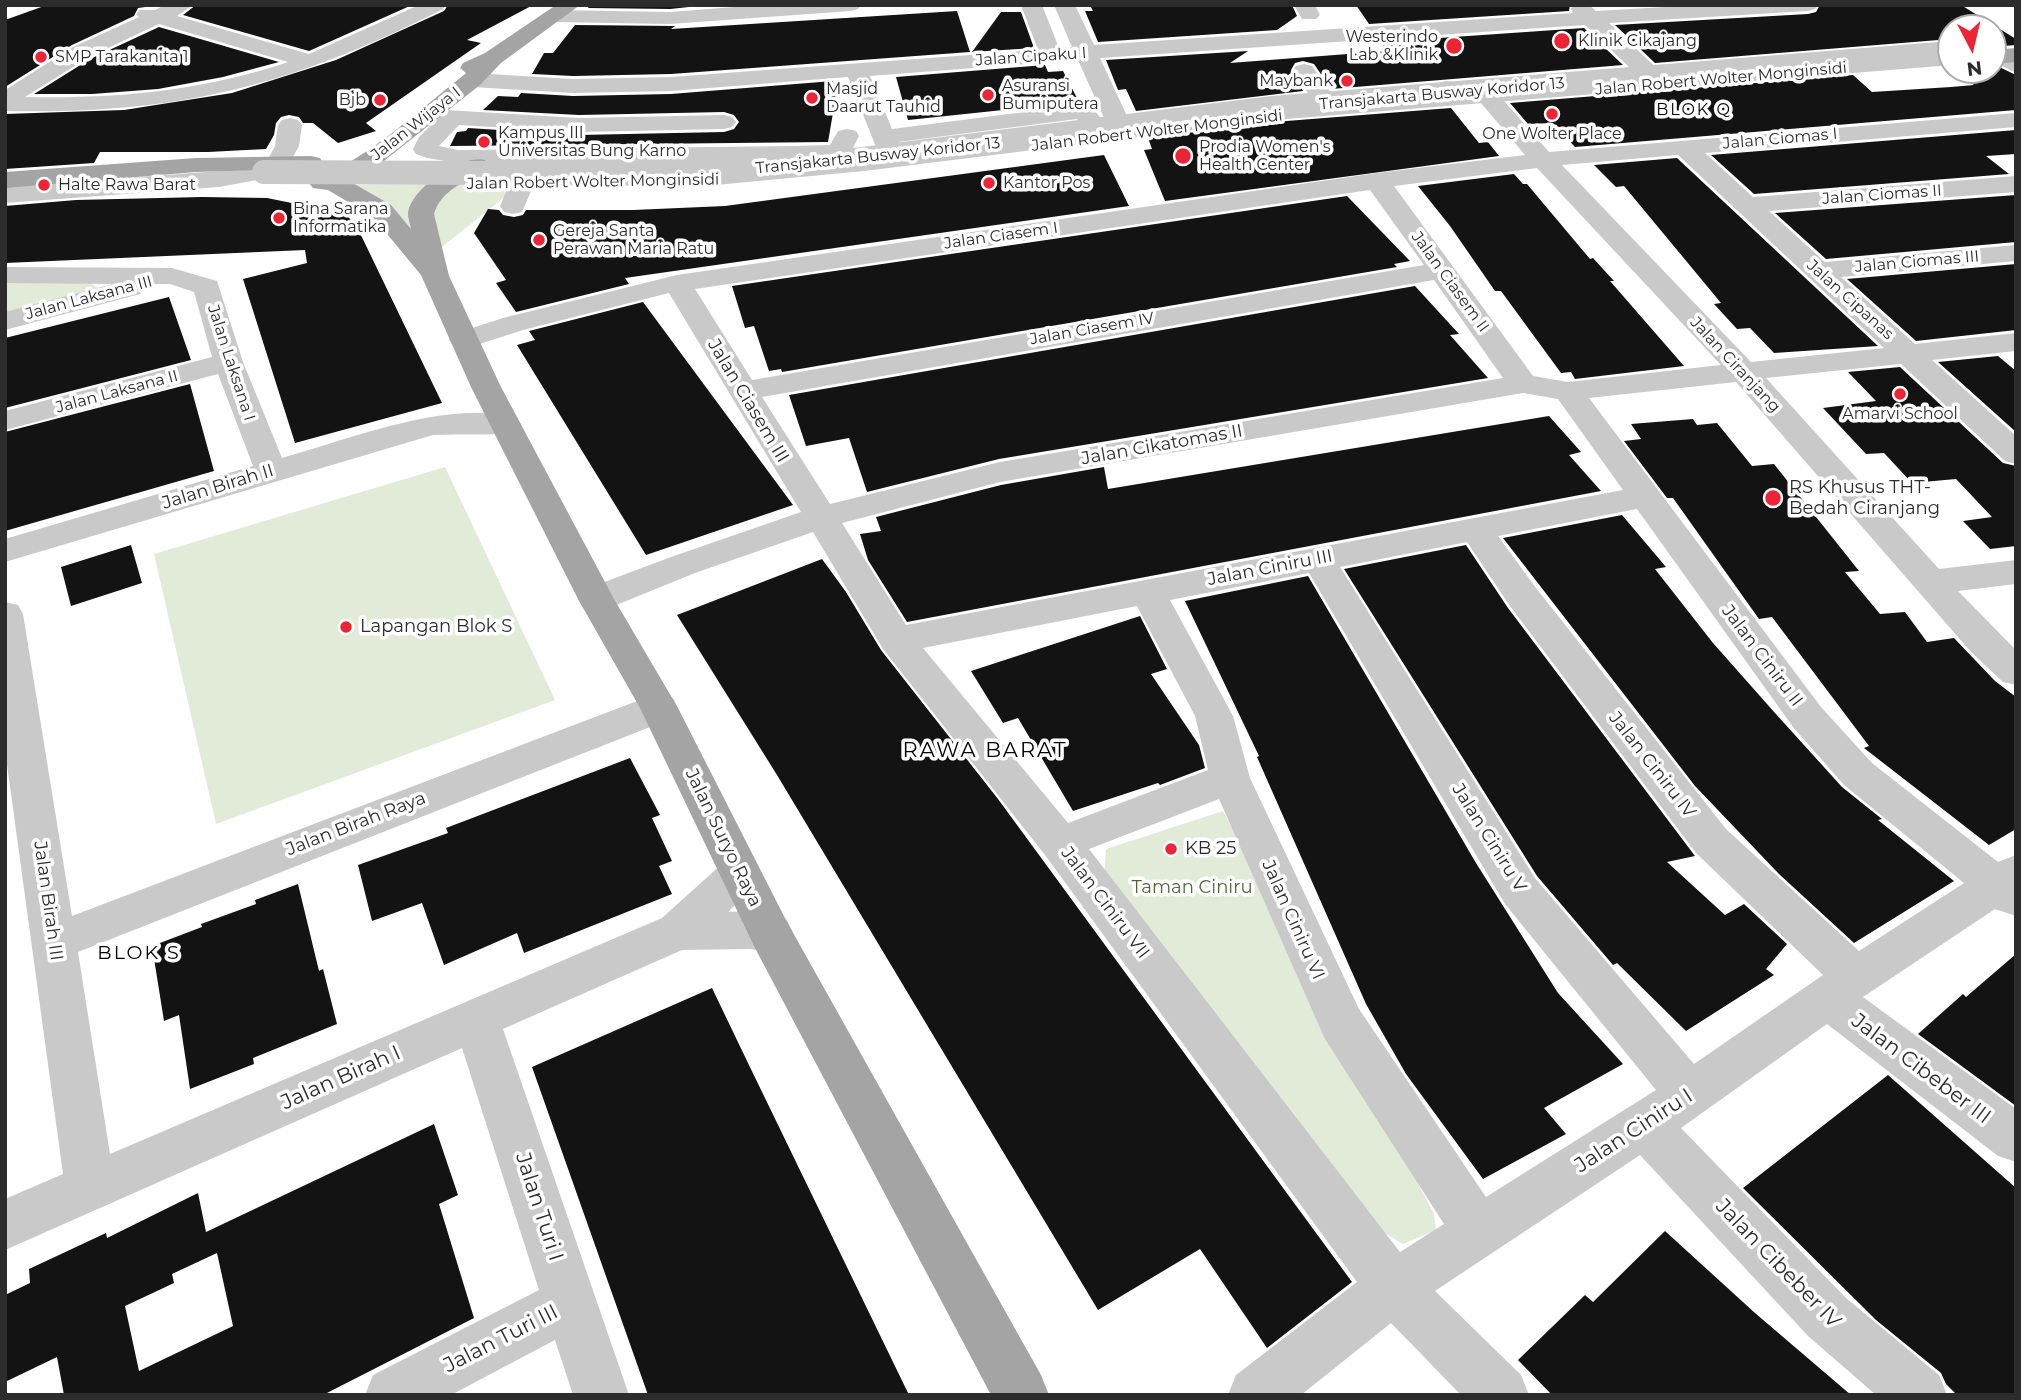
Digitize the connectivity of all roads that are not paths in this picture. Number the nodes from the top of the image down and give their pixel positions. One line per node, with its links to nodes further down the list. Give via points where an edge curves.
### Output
1 (124, 5): 15 (street)
2 (183, 5): 15 (street)
3 (382, 5): 9 (street)
4 (851, 5): 10 (street)
5 (1031, 5): 20 (street)
6 (1064, 5): 17 (street)
7 (1444, 5): 16 (street)
8 (1808, 5): 11 (street, Jalan Cipaku I)
9 (428, 9): 22 (street)
10 (745, 9): 12 (street, via 670,18)
11 (1716, 9): 13 (street, Jalan Cipaku I)
12 (562, 11): 21 (main road, Jalan Wijaya I)
13 (1584, 13): 16 (street, Jalan Cipaku I); 26 (street)
14 (1321, 15): 16 (street, Jalan Cipaku I); 17 (street, Jalan Cipaku I); 17 (street, via 1280,30)
15 (155, 17): 22 (street); 31 (street, via 80,52)
16 (1459, 27)
17 (1082, 47): 20 (street, Jalan Cipaku I); 34 (street)
18 (1937, 47): 26 (main road, Jalan Robert Wolter Monginsidi)
19 (1937, 54): 48 (street, Transjakarta Busway Koridor 13, bridge, via 1273,108 704,174)
20 (1051, 55): 24 (street, Jalan Cipaku I)
21 (493, 58): 27 (main road, Jalan Wijaya I); 49 (main road, Jalan Wijaya I, via 456,75)
22 (310, 61): 31 (street, via 189,95 119,103)
23 (1937, 61): 26 (main road, Jalan Robert Wolter Monginsidi)
24 (857, 71): 27 (street, Jalan Cipaku I, via 645,86); 42 (street)
25 (1304, 71): 29 (street)
26 (1653, 77): 28 (main road, Jalan Robert Wolter Monginsidi)
27 (472, 80): 32 (main road, Jalan Wijaya I)
28 (1507, 90): 30 (main road, Jalan Robert Wolter Monginsidi); 30 (main road, Jalan Robert Wolter Monginsidi, via 1438,88); 43 (street, Jalan Ciranjang)
29 (1322, 97): 30 (main road, Jalan Robert Wolter Monginsidi); 34 (main road, Jalan Robert Wolter Monginsidi)
30 (1388, 99): 37 (main road, Jalan Robert Wolter Monginsidi)
31 (5, 102)
32 (424, 115): 33 (street); 46 (main road, Jalan Wijaya I)
33 (453, 117): 36 (street, via 579,125); 50 (street, via 425,149)
34 (1104, 120): 37 (main road, via 1145,118); 41 (main road); 42 (street, via 1080,112)
35 (2016, 120): 40 (street, Jalan Ciomas I)
36 (724, 122)
37 (1193, 124): 41 (main road, Jalan Robert Wolter Monginsidi)
38 (290, 125): 48 (street, via 287,146)
39 (847, 136): 44 (street, via 841,149 832,152)
40 (1685, 147): 43 (street, Jalan Ciomas I); 57 (street, Jalan Cipanas)
41 (1012, 149): 42 (main road, Jalan Robert Wolter Monginsidi)
42 (883, 150): 45 (main road, Jalan Robert Wolter Monginsidi); 54 (main road, Jalan Robert Wolter Monginsidi, via 796,175)
43 (1544, 160): 52 (street, Jalan Ciasem I); 70 (street, Jalan Ciranjang)
44 (682, 161): 45 (main road, Jalan Robert Wolter Monginsidi); 50 (main road, Jalan Robert Wolter Monginsidi)
45 (718, 162): 54 (main road)
46 (366, 163): 47 (main road, Jalan Robert Wolter Monginsidi); 49 (main road, Jalan Wijaya I); 53 (main road, Jalan Robert Wolter Monginsidi, via 397,176)
47 (476, 166): 50 (main road, Jalan Robert Wolter Monginsidi); 53 (main road, Jalan Suryo Raya)
48 (271, 167): 49 (main road); 51 (street, Transjakarta Busway Koridor 13, via 184,168); 56 (street, Transjakarta Busway Koridor 13, via 219,178)
49 (336, 173): 56 (main road); 63 (main road, Jalan Suryo Raya, via 382,211)
50 (522, 179): 53 (main road, Jalan Robert Wolter Monginsidi); 54 (main road, Jalan Robert Wolter Monginsidi)
51 (5, 181)
52 (1377, 181): 59 (street, Jalan Ciasem II); 64 (street, Jalan Ciasem I)
53 (446, 183): 63 (main road, Jalan Suryo Raya, via 432,192 421,211)
54 (633, 184)
55 (2016, 184): 57 (street, Jalan Ciomas II)
56 (5, 196)
57 (1749, 205): 60 (street, Jalan Cipanas)
58 (2016, 253): 60 (street, Jalan Ciomas III)
59 (1442, 270): 71 (street, Jalan Ciasem II); 73 (street, Jalan Ciasem IV)
60 (1818, 271): 68 (street, Jalan Cipanas)
61 (5, 275): 62 (street, Jalan Laksana I)
62 (172, 276): 65 (street, Jalan Laksana III); 69 (street, Jalan Laksana I, via 207,287)
63 (435, 276): 66 (main road, Jalan Suryo Raya)
64 (677, 283): 66 (street, Jalan Ciasem I); 73 (street, Jalan Ciasem III)
65 (5, 321)
66 (464, 340): 72 (main road, Jalan Suryo Raya)
67 (2016, 342): 68 (street, Jalan Cikatomas II)
68 (1908, 353): 70 (street, Jalan Cikatomas II); 78 (street, Jalan Cipanas)
69 (228, 362): 75 (street, Jalan Laksana II); 79 (street, Jalan Laksana I)
70 (1744, 372): 74 (street, Jalan Cikatomas II); 86 (street, Jalan Ciranjang)
71 (1523, 384): 74 (street, Jalan Cikatomas II); 81 (street, Jalan Cikatomas II, via 1000,472)
72 (486, 387): 76 (main road, Jalan Suryo Raya); 77 (street, Jalan Birah II, via 464,408)
73 (742, 391): 81 (street, Jalan Ciasem III)
74 (1568, 391): 80 (street, Jalan Ciniru II)
75 (5, 421)
76 (505, 424): 77 (street, Jalan Birah II); 88 (main road, Jalan Suryo Raya)
77 (431, 426): 79 (street, Jalan Birah II)
78 (2014, 450)
79 (271, 471): 83 (street, Jalan Birah II)
80 (1643, 497): 82 (street, Jalan Ciniru III); 97 (street, Jalan Ciniru II, via 1807,717 1858,774)
81 (819, 518): 88 (street, Jalan Cikatomas II); 90 (street, Jalan Ciniru VII)
82 (1475, 528): 84 (street, Jalan Ciniru III); 101 (street, Jalan Ciniru IV, via 1711,841)
83 (5, 551)
84 (1318, 559): 87 (street, Jalan Ciniru III); 103 (street, Jalan Ciniru V, via 1520,891)
85 (2016, 572): 86 (street)
86 (1932, 582): 91 (street, Jalan Ciranjang, via 1984,643)
87 (1147, 590): 90 (street, Jalan Ciniru III); 94 (street, Jalan Ciniru VI, via 1214,716)
88 (596, 599): 93 (main road, Jalan Suryo Raya)
89 (5, 614): 92 (street, Jalan Birah III)
90 (896, 640): 95 (street, Jalan Ciniru VII)
91 (2016, 672)
92 (11, 695): 100 (street, Jalan Birah III)
93 (659, 708): 96 (main road, Jalan Suryo Raya); 100 (street, Jalan Birah Raya)
94 (1230, 778): 95 (street); 108 (street, Jalan Ciniru VI, via 1342,1024)
95 (1060, 843): 109 (street, Jalan Ciniru VII)
96 (739, 874): 98 (street, Jalan Birah I); 99 (main road, Jalan Suryo Raya)
97 (2009, 886): 101 (street, Jalan Ciniru I)
98 (678, 931): 99 (street, Jalan Birah I); 102 (street, Jalan Birah I)
99 (771, 933): 113 (main road, Jalan Suryo Raya)
100 (54, 942): 106 (street, Jalan Birah III)
101 (1842, 987): 103 (street, Jalan Ciniru I); 105 (street, Jalan Cibeber III)
102 (476, 1019): 106 (street, Jalan Birah I); 110 (street, Jalan Turi I)
103 (1690, 1095): 104 (street, Jalan Ciniru I)
104 (1644, 1125): 108 (street, Jalan Ciniru I); 116 (street, Jalan Cibeber IV, via 1827,1317)
105 (2016, 1139)
106 (90, 1188): 107 (street, Jalan Birah I)
107 (5, 1225)
108 (1478, 1230): 109 (street, Jalan Ciniru I)
109 (1393, 1287): 114 (street, Jalan Ciniru I); 115 (street, Jalan Ciniru VII)
110 (571, 1303): 111 (street, Jalan Turi III); 112 (street, Jalan Turi I)
111 (393, 1395)
112 (601, 1395)
113 (1021, 1395)
114 (1256, 1395)
115 (1501, 1395)
116 (1919, 1395)

